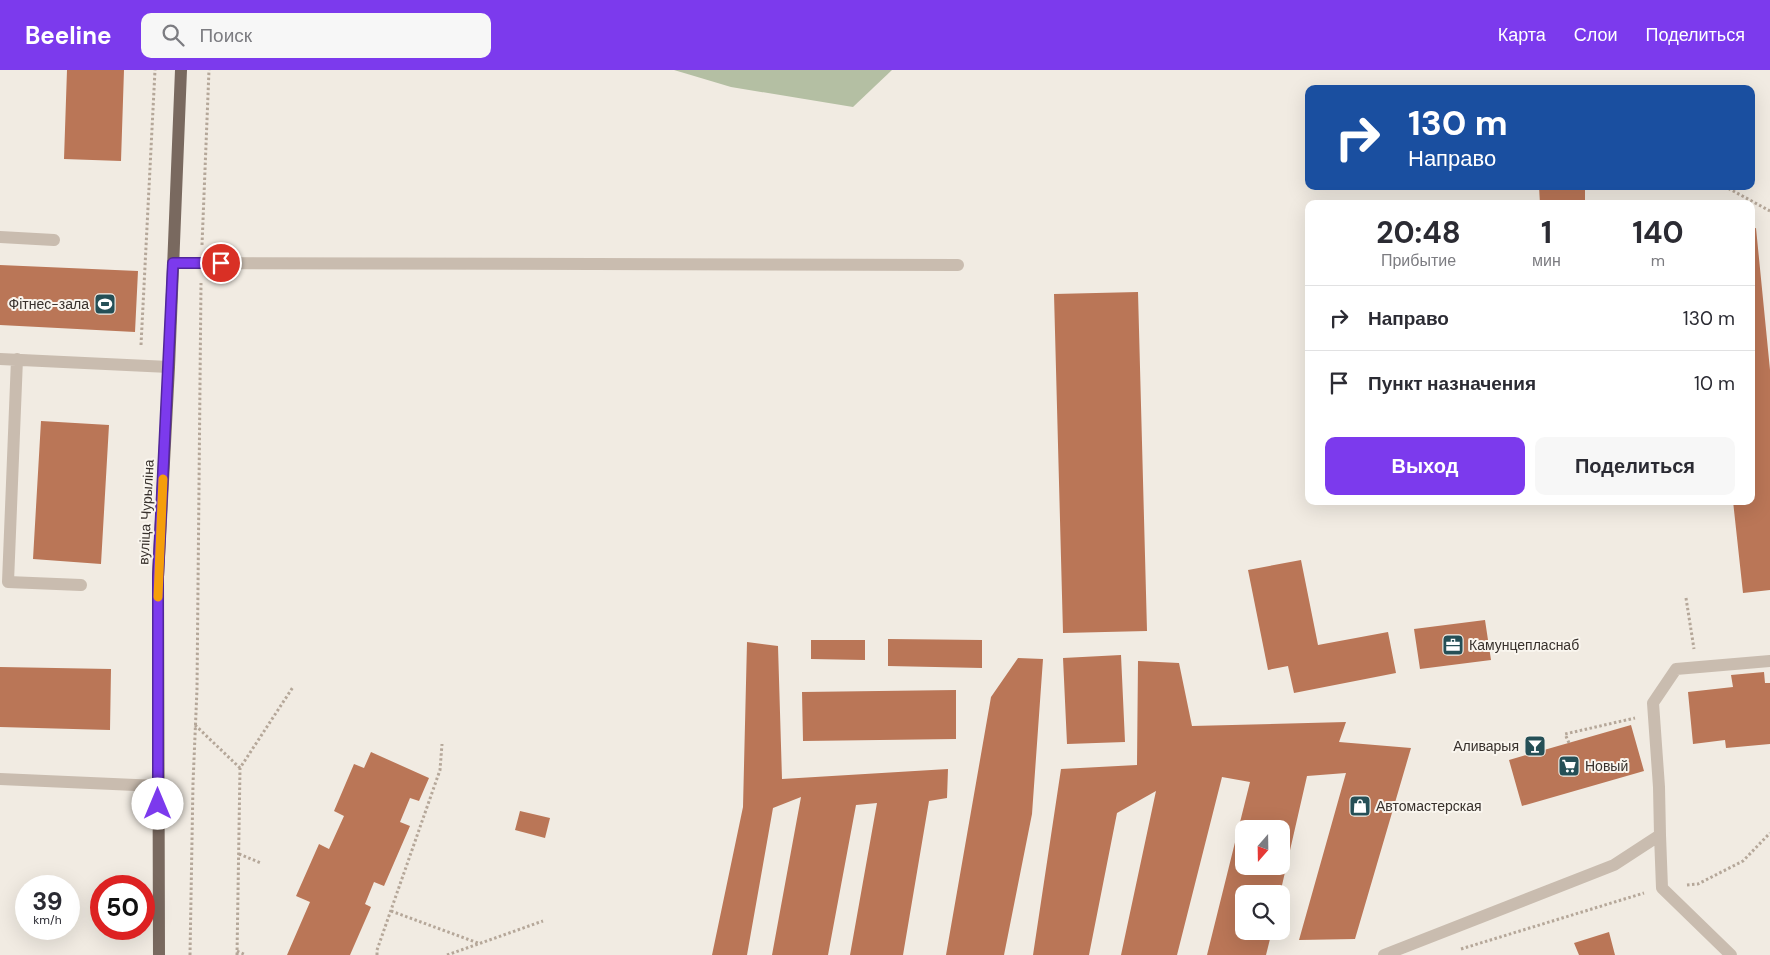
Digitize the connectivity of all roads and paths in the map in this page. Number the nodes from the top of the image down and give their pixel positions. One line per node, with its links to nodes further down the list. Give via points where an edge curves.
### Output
1 (155, 70): 15 (path)
2 (181, 70): 10 (main road, вуліца Чурыліна)
3 (209, 70): 11 (path)
4 (1732, 190): 5 (path)
5 (1751, 200)
6 (1755, 202): 7 (path)
7 (1770, 210)
8 (0, 237): 9 (lane)
9 (54, 240)
10 (173, 263): 11 (lane); 16 (main road, вуліца Чурыліна)
11 (201, 263): 12 (lane); 23 (path)
12 (958, 265)
13 (0, 359): 14 (lane)
14 (17, 359): 15 (lane); 17 (lane, via 8,582)
15 (140, 366): 16 (lane)
16 (169, 367): 28 (main road, вуліца Чурыліна, via 158,577)
17 (81, 585)
18 (1686, 598): 20 (path)
19 (1770, 662): 20 (lane)
20 (1697, 667): 22 (lane, via 1676,668 1653,703)
21 (293, 687): 26 (path)
22 (1654, 716): 24 (path, via 1565,734); 30 (lane)
23 (195, 725): 26 (path); 40 (path)
24 (1569, 743)
25 (442, 744): 34 (path, via 440,770)
26 (240, 768): 31 (path)
27 (0, 779): 28 (lane)
28 (158, 786): 39 (main road, вуліца Чурыліна)
29 (1770, 833): 33 (path, via 1743,861 1698,884)
30 (1660, 835): 33 (lane); 44 (lane, via 1614,866)
31 (239, 854): 32 (path); 38 (path)
32 (261, 863)
33 (1662, 888): 37 (path); 45 (lane)
34 (391, 911): 36 (path); 42 (path)
35 (543, 921): 36 (path)
36 (479, 944): 43 (path)
37 (1458, 950)
38 (237, 953): 41 (path)
39 (159, 955)
40 (190, 955)
41 (246, 955)
42 (378, 955)
43 (447, 955)
44 (1384, 955)
45 (1731, 955)

